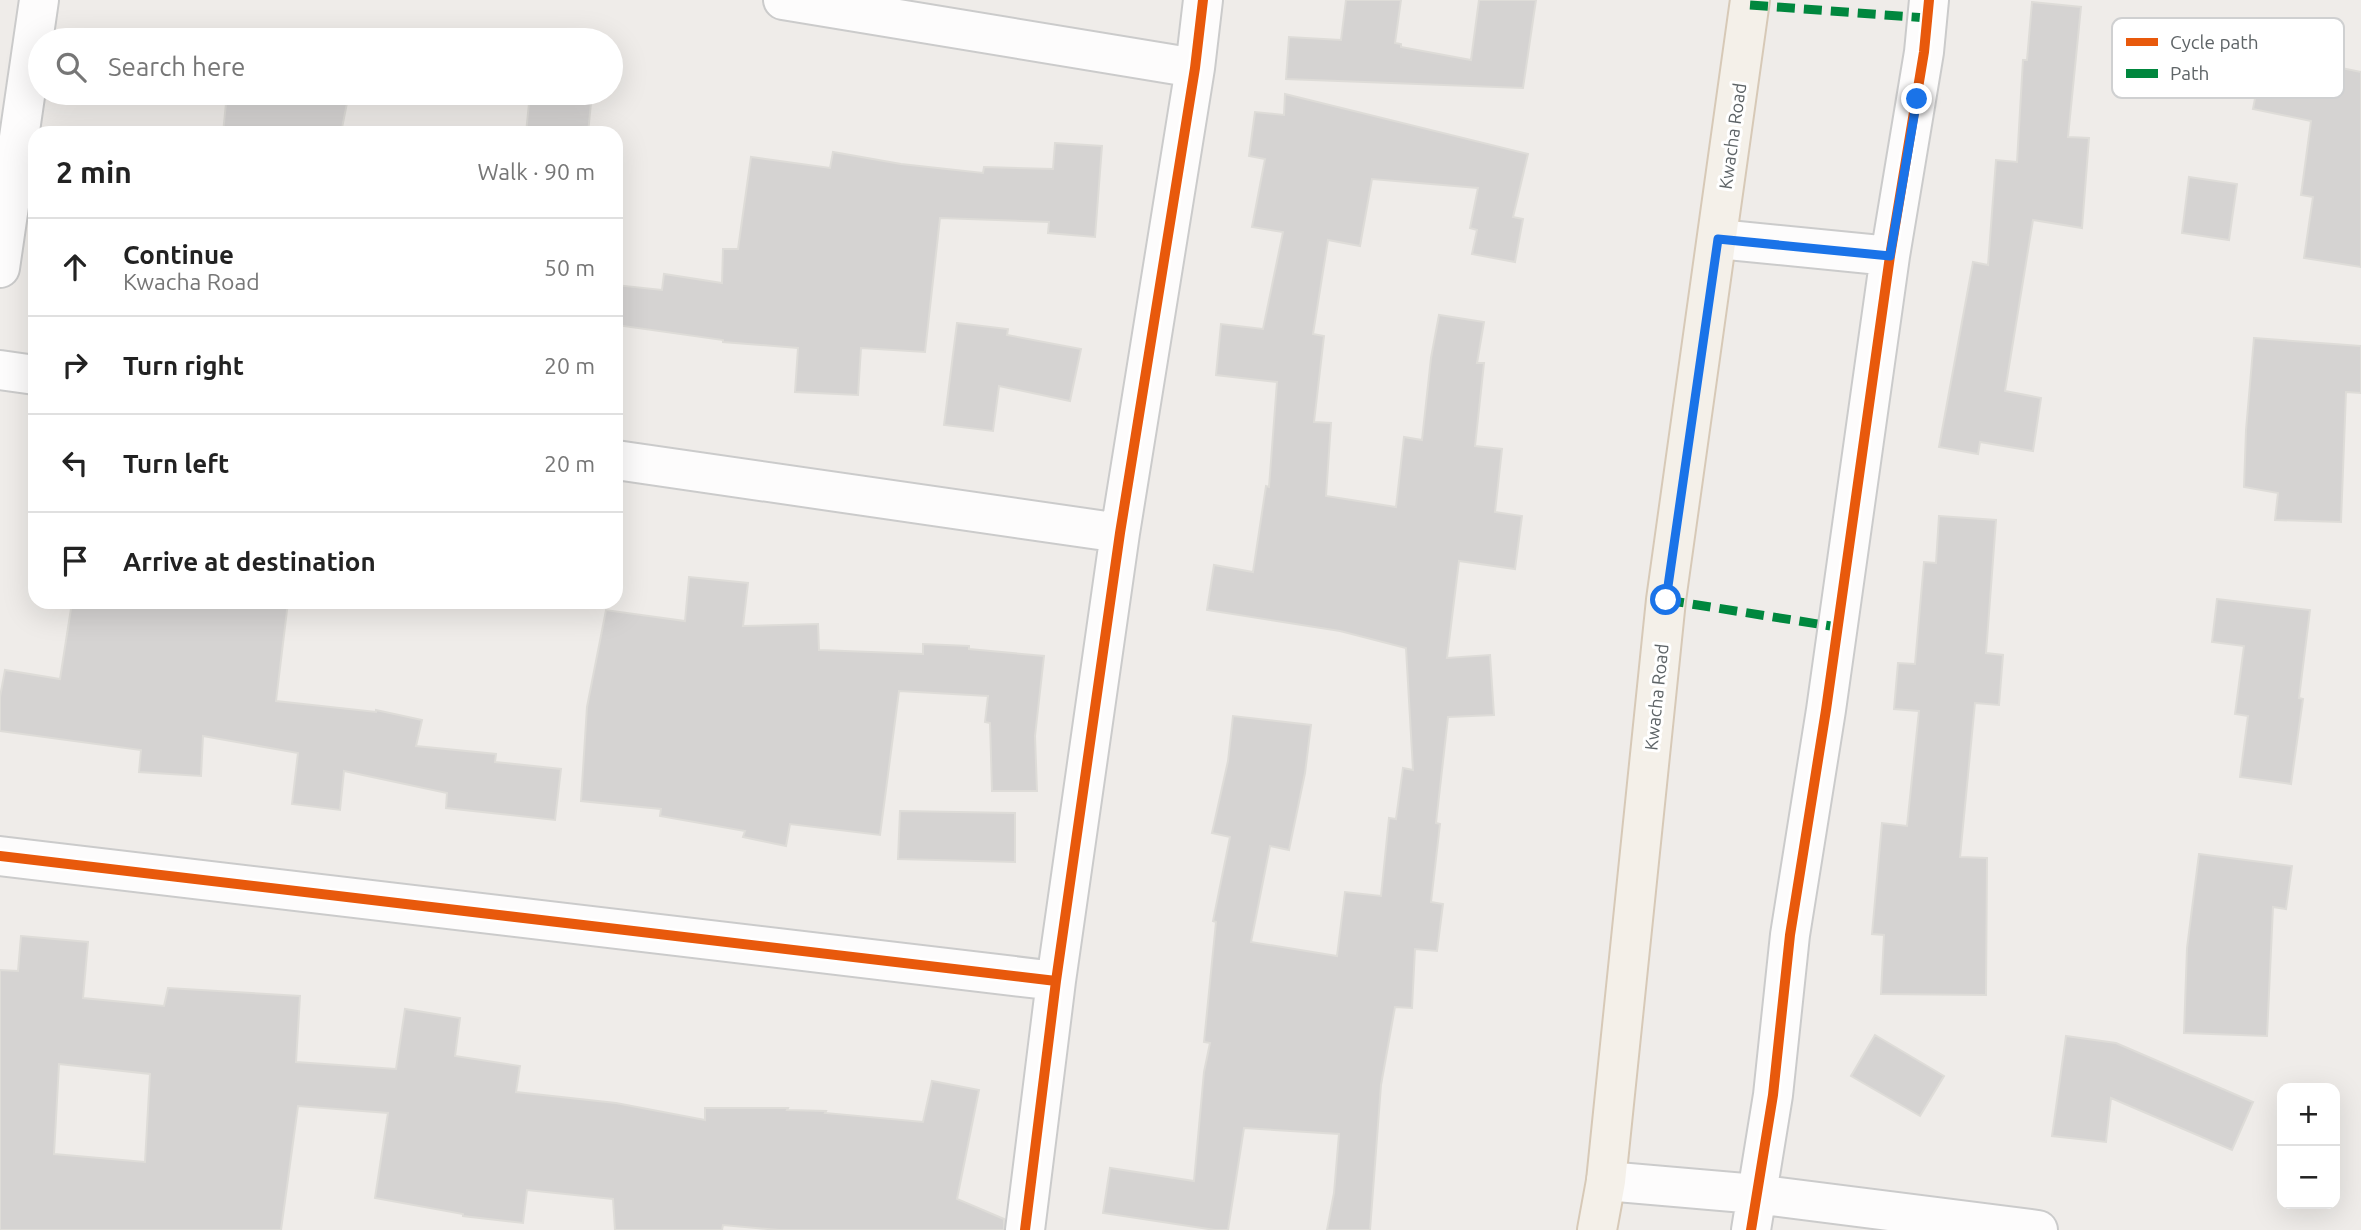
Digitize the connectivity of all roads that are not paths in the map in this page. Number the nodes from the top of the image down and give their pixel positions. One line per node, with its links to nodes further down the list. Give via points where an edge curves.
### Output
1 (39, 0): 6 (street)
2 (783, 0): 7 (street)
3 (1203, 0): 7 (street)
4 (1750, 0): 9 (main road, Kwacha Road)
5 (1929, 0): 10 (street)
6 (35, 28)
7 (1195, 68): 15 (street)
8 (28, 76): 11 (street)
9 (1718, 239): 10 (street); 18 (main road, Kwacha Road, via 1666,600)
10 (1890, 256): 19 (street)
11 (0, 268)
12 (0, 370): 13 (street)
13 (28, 374)
14 (623, 461): 15 (street)
15 (1120, 533): 17 (street)
16 (0, 856): 17 (street)
17 (1056, 981): 20 (street)
18 (1606, 1181): 19 (street); 21 (main road, Kwacha Road)
19 (1754, 1212): 22 (street)
20 (1025, 1230)
21 (1597, 1230)
22 (2038, 1230)

